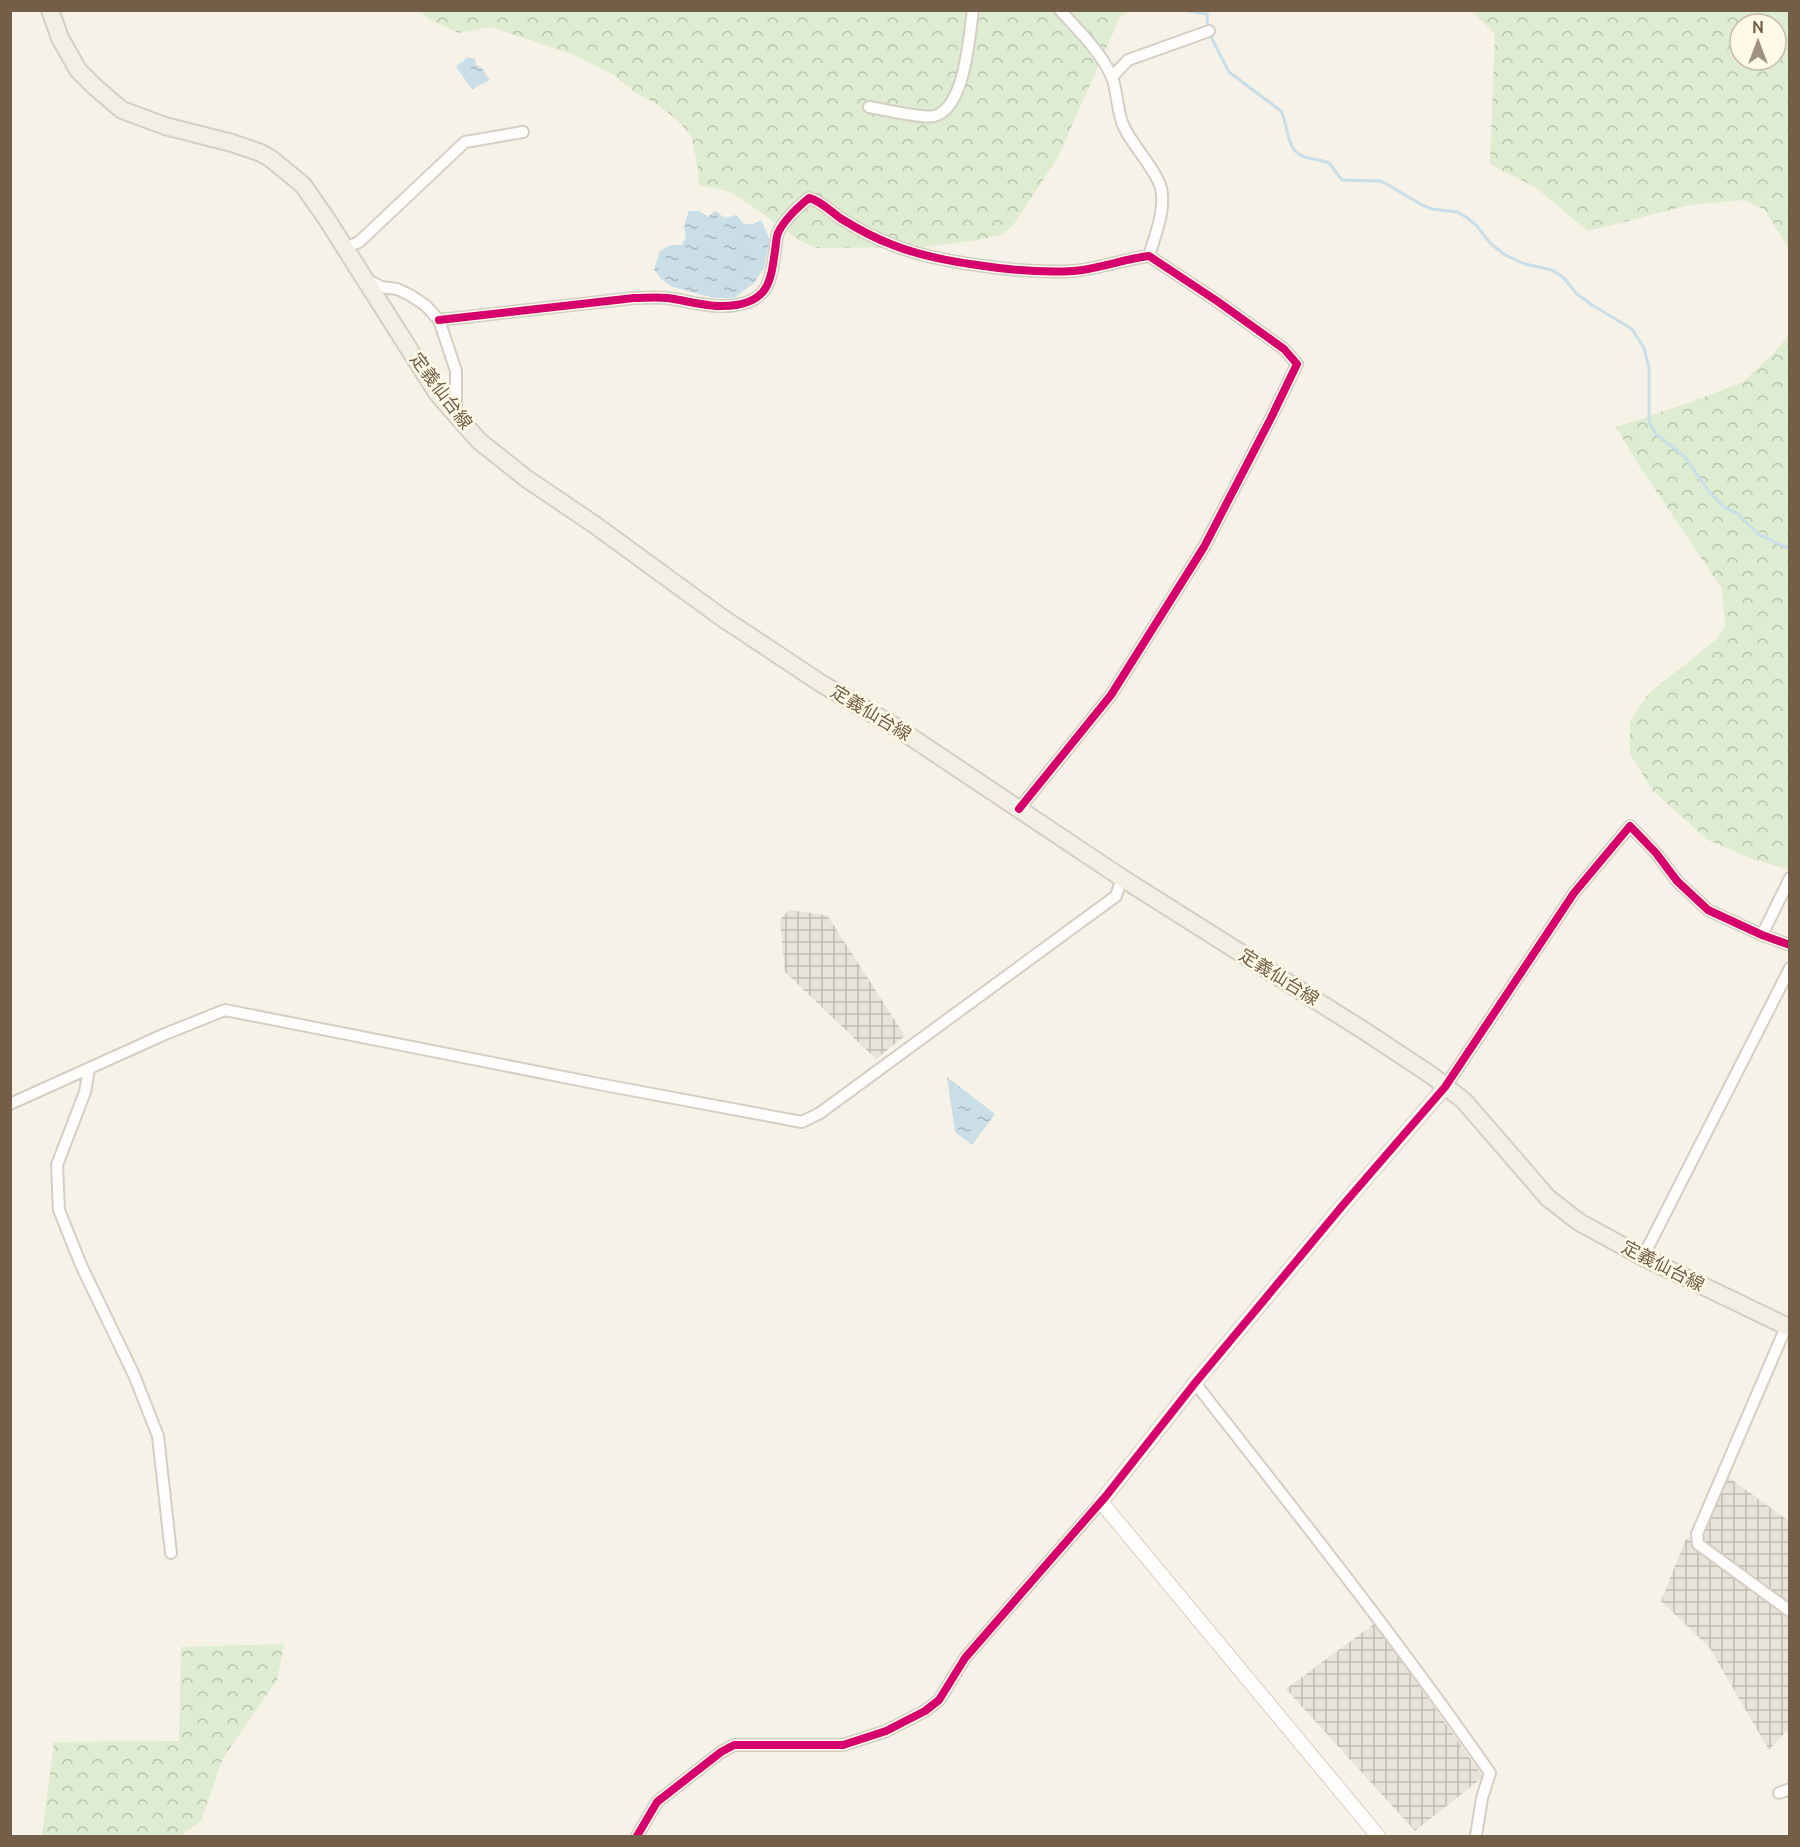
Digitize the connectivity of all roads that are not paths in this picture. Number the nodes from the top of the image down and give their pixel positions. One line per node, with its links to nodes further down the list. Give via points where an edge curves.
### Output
1 (50, 10): 8 (main road, 定義仙台線, via 78,70 110,101 139,118 249,148 270,158 303,185)
2 (973, 10): 6 (street, via 959,87 950,106 934,116)
3 (1060, 10): 5 (street)
4 (1209, 31): 5 (street, via 1128,60)
5 (1112, 77): 9 (street, via 1122,123 1161,188 1160,220)
6 (869, 107)
7 (523, 132): 8 (street, via 465,142 359,242)
8 (345, 248): 10 (main road, 定義仙台線)
9 (1149, 256): 11 (street, via 1074,271 1032,272 938,259 882,241 809,198 777,234 767,288 757,299 736,305 701,305 666,298 634,298); 13 (street, via 1265,335 1297,364 1204,547 1111,695)
10 (363, 278): 11 (street, via 410,295); 12 (main road, 定義仙台線)
11 (439, 320): 12 (street, via 456,371)
12 (456, 416): 13 (main road, 定義仙台線, via 479,441 527,479 721,617)
13 (1019, 809): 14 (main road, 定義仙台線)
14 (1122, 878): 19 (street, via 1116,896 820,1113 802,1122 225,1010); 20 (main road, 定義仙台線, via 1366,1032)
15 (1790, 878): 16 (street)
16 (1762, 935): 17 (street); 20 (street, via 1708,909 1677,881 1630,826 1574,893)
17 (1790, 945)
18 (1790, 968): 22 (street)
19 (89, 1069): 21 (street); 26 (street, via 85,1092 57,1165 59,1210 81,1265 135,1375 158,1436)
20 (1445, 1087): 22 (main road, 定義仙台線, via 1464,1101 1548,1198 1579,1222); 24 (street)
21 (10, 1104)
22 (1643, 1257): 23 (main road, 定義仙台線)
23 (1788, 1328): 27 (street, via 1697,1533 1698,1544)
24 (1195, 1383): 25 (street); 30 (street, via 1381,1621 1491,1773)
25 (1101, 1502): 28 (street, via 965,1658 939,1700 925,1711 886,1731 843,1745 734,1745 657,1802); 29 (street)
26 (171, 1553)
27 (1790, 1611)
28 (637, 1836)
29 (1378, 1836)
30 (1476, 1836)

